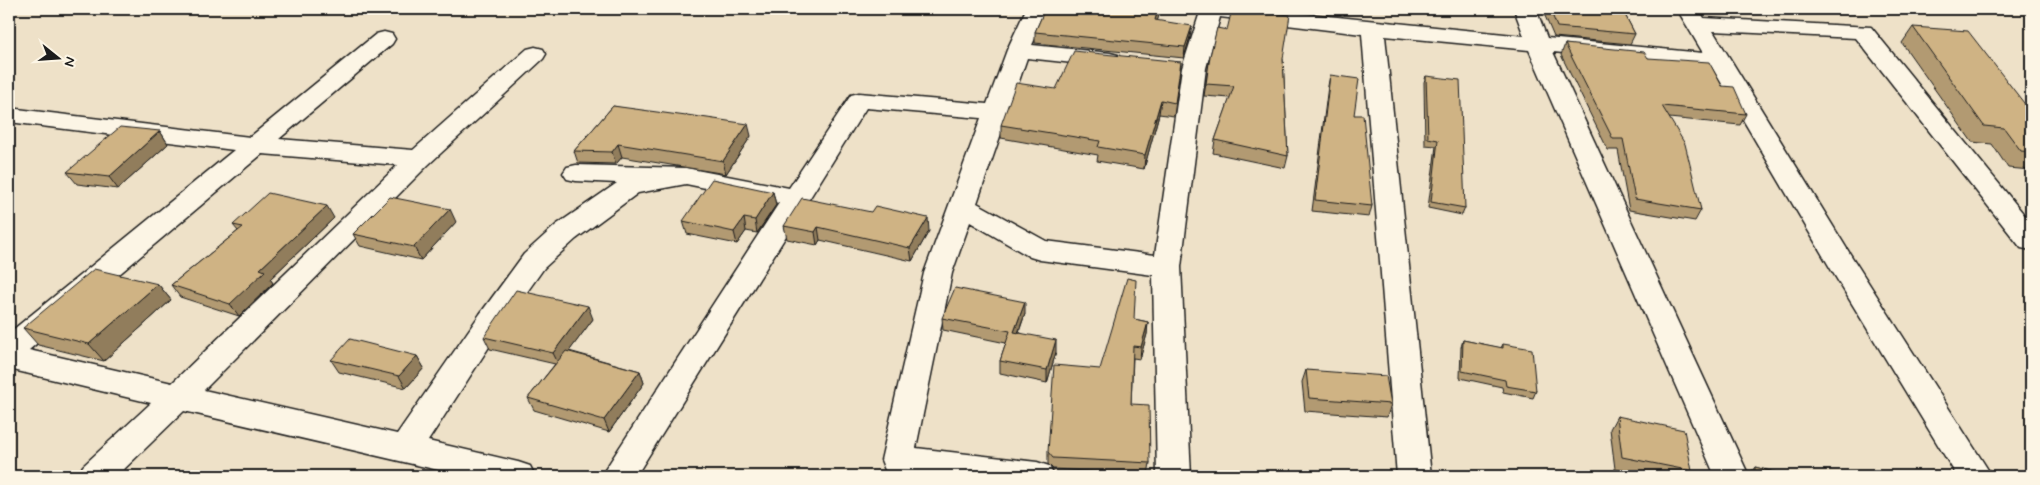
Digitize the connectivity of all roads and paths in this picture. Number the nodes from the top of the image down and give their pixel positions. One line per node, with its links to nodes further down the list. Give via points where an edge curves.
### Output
1 (1037, 9): 8 (street)
2 (1525, 9): 7 (street)
3 (1212, 10): 5 (street); 21 (street, via 1184,67)
4 (1692, 16): 10 (street); 20 (street, via 1864,32)
5 (1383, 22): 7 (street); 33 (street)
6 (384, 39): 14 (street)
7 (1538, 44): 10 (street); 34 (street)
8 (1018, 50): 11 (street); 12 (street)
9 (535, 54): 15 (street)
10 (1718, 61): 35 (street)
11 (1135, 62)
12 (996, 112): 18 (street, via 859,100); 19 (street)
13 (9, 115): 14 (street)
14 (255, 146): 15 (street); 22 (street)
15 (419, 159): 24 (street)
16 (576, 173): 17 (street)
17 (686, 176): 18 (street); 25 (street, via 630,186 566,232 534,261)
18 (796, 198): 30 (street)
19 (962, 206): 21 (street, via 1040,250); 26 (street, via 938,273)
20 (2031, 241)
21 (1167, 267): 32 (street)
22 (9, 350)
23 (9, 357): 24 (street)
24 (178, 397): 25 (street); 28 (street)
25 (405, 449): 27 (street)
26 (897, 468): 31 (street)
27 (467, 470): 29 (street)
28 (94, 476)
29 (518, 476)
30 (618, 476)
31 (1037, 476)
32 (1174, 476)
33 (1414, 476)
34 (1732, 476)
35 (1975, 476)

